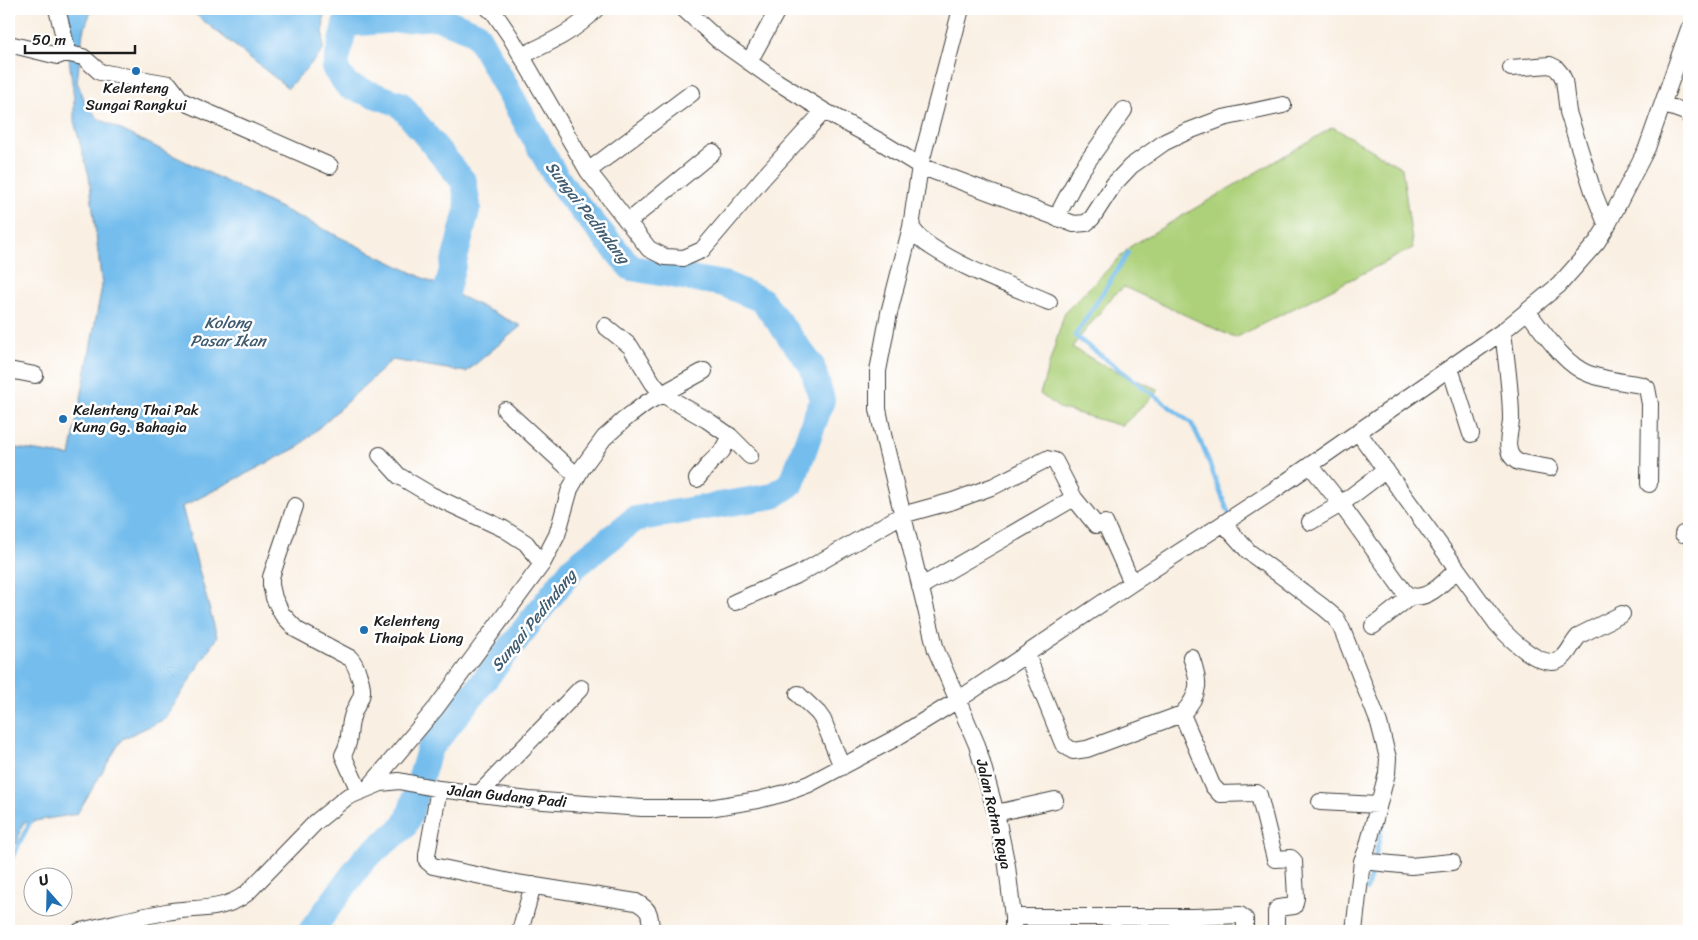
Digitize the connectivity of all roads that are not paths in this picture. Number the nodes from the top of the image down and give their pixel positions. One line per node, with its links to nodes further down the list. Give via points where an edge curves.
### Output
1 (57, 9): 9 (street, via 66,45)
2 (488, 9): 10 (street)
3 (596, 9): 10 (street, via 557,40)
4 (684, 9): 11 (street, via 718,40)
5 (778, 9): 11 (street)
6 (961, 9): 21 (street, Jalan Ratna Raya)
7 (1689, 29): 14 (street, Jalan Gudang Padi)
8 (9, 44): 9 (street, via 58,56)
9 (72, 54): 20 (street, via 100,72 170,84 182,100)
10 (522, 56): 22 (street)
11 (749, 62): 17 (street)
12 (1511, 68): 25 (street, via 1550,65 1561,74 1568,112)
13 (692, 93): 22 (street)
14 (1663, 104): 18 (street); 25 (street, Jalan Gudang Padi, via 1647,148)
15 (1283, 105): 23 (street, via 1223,118 1172,139 1131,166 1114,184 1092,218 1074,224)
16 (1124, 110): 23 (street, via 1080,172)
17 (824, 111): 21 (street); 24 (street, via 702,250 684,258 665,257 649,249)
18 (1689, 116)
19 (713, 152): 24 (street)
20 (330, 166)
21 (920, 166): 23 (street); 26 (street, Jalan Ratna Raya)
22 (588, 171): 24 (street)
23 (1056, 218)
24 (628, 222)
25 (1607, 226): 28 (street, Jalan Gudang Padi, via 1559,285)
26 (911, 227): 27 (street, via 929,246); 51 (street, Jalan Ratna Raya, via 878,371 878,408)
27 (1049, 302)
28 (1528, 311): 30 (street, Jalan Gudang Padi); 47 (street, via 1577,368 1587,374 1642,384 1647,388 1650,404)
29 (605, 326): 35 (street, via 630,346)
30 (1503, 331): 31 (street, Jalan Gudang Padi); 43 (street, via 1511,420 1509,453 1518,462)
31 (1450, 368): 37 (street, Jalan Gudang Padi); 38 (street)
32 (9, 370): 34 (street)
33 (704, 371): 35 (street)
34 (36, 375)
35 (662, 394): 39 (street); 45 (street, via 639,408 604,438)
36 (505, 410): 45 (street)
37 (1358, 432): 42 (street, Jalan Gudang Padi); 44 (street)
38 (1471, 434)
39 (730, 436): 41 (street); 46 (street, via 722,451)
40 (380, 455): 54 (street, via 399,476 526,543)
41 (750, 456)
42 (1310, 465): 49 (street); 52 (street, Jalan Gudang Padi)
43 (1550, 468)
44 (1386, 470): 49 (street); 55 (street)
45 (578, 476): 54 (street, via 570,489 557,535)
46 (697, 479)
47 (1649, 484)
48 (1074, 498): 51 (street, via 1055,462 1048,459 994,486); 56 (street, via 1096,525 1105,523); 57 (street)
49 (1341, 504): 53 (street); 58 (street)
50 (296, 506): 69 (street, via 271,577 272,592 278,609 297,630 350,658 356,665 363,693 351,719 350,736 343,755)
51 (902, 515): 57 (street, Jalan Ratna Raya); 59 (street, via 799,574)
52 (1233, 518): 56 (street, Jalan Gudang Padi); 74 (street, via 1238,541 1249,552 1323,607 1341,626 1386,746 1387,773)
53 (1310, 522)
54 (542, 564): 69 (street, via 436,708)
55 (1457, 570): 58 (street, via 1430,592 1417,598); 60 (street, via 1504,632 1544,662 1560,660 1580,635)
56 (1132, 583): 62 (street, Jalan Gudang Padi)
57 (920, 587): 66 (street, Jalan Ratna Raya, via 936,650)
58 (1410, 597): 61 (street)
59 (735, 602)
60 (1622, 614)
61 (1374, 626)
62 (1027, 655): 66 (street, Jalan Gudang Padi); 67 (street, via 1063,744 1073,751 1088,749)
63 (1191, 657): 67 (street, via 1198,678 1196,694)
64 (582, 688): 71 (street)
65 (798, 694): 68 (street, via 818,713)
66 (958, 700): 68 (street, Jalan Gudang Padi); 75 (street, Jalan Ratna Raya, via 977,745)
67 (1182, 714): 86 (street, via 1212,785 1220,794 1259,795 1275,859 1294,860 1294,906 1278,908)
68 (842, 767): 71 (street, Jalan Gudang Padi, via 785,793 708,808 642,808)
69 (365, 788): 70 (street, Jalan Gudang Padi, via 387,781); 81 (street, Jalan Gudang Padi, via 347,797 316,822 238,900 222,906 168,911)
70 (437, 789): 71 (street, Jalan Gudang Padi); 78 (street, via 427,861 449,870)
71 (479, 794)
72 (1055, 800): 75 (street)
73 (1320, 802): 74 (street)
74 (1378, 806): 76 (street)
75 (996, 814): 79 (street, Jalan Ratna Raya, via 1007,866)
76 (1367, 861): 77 (street, via 1411,866); 87 (street)
77 (1452, 862)
78 (533, 885): 83 (street); 84 (street, via 636,902 650,915)
79 (1013, 924): 80 (street)
80 (1194, 924): 85 (street, via 1240,915 1245,919)
81 (129, 926): 82 (street, Jalan Gudang Padi)
82 (80, 931)
83 (520, 931)
84 (651, 931)
85 (1245, 931)
86 (1276, 931)
87 (1354, 931)

